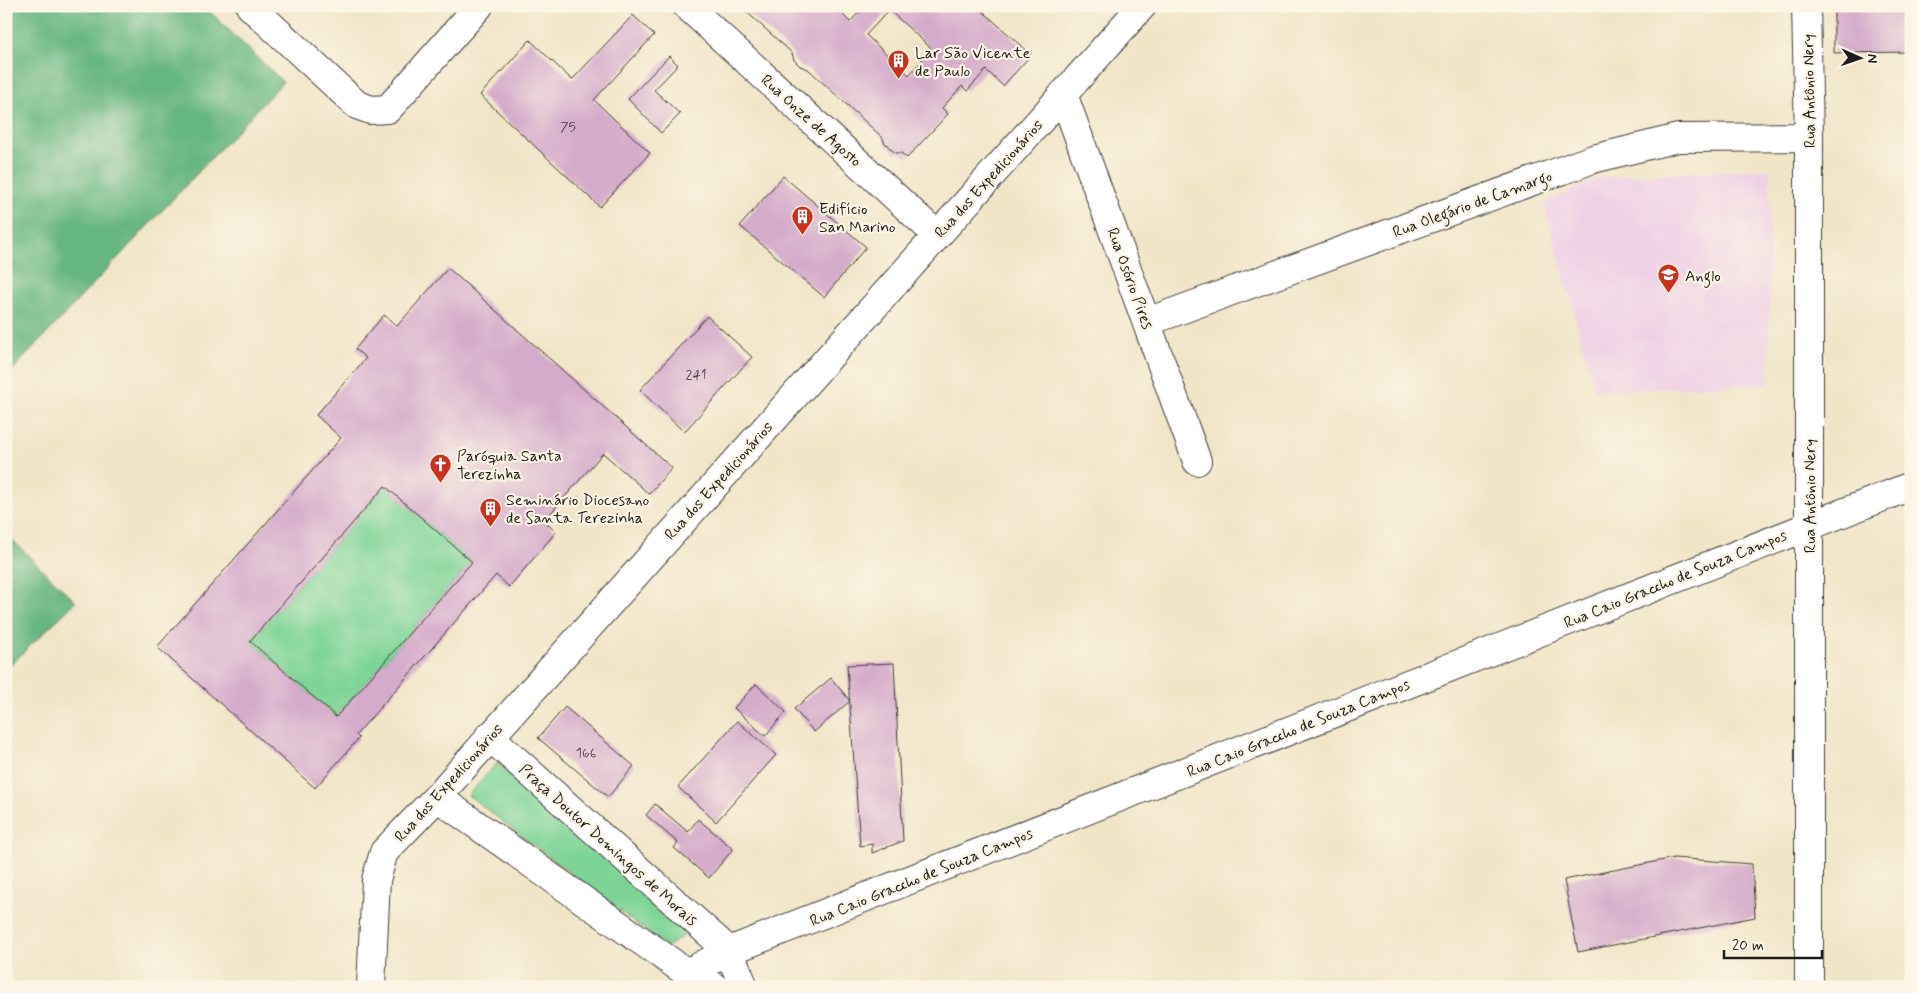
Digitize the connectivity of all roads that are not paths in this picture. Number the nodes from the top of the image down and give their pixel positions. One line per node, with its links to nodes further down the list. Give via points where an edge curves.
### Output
1 (250, 6): 2 (street, via 357,106 372,110 388,109)
2 (479, 6)
3 (687, 6): 8 (street, Rua Onze de Agosto)
4 (1142, 6): 6 (street, Rua dos Expedicionários)
5 (1806, 6): 7 (street, Rua Antônio Nery)
6 (1063, 94): 8 (street, Rua dos Expedicionários); 9 (street, Rua Osório Pires)
7 (1809, 137): 9 (street, Rua Olegário de Camargo, via 1678,138 1593,159); 12 (street, Rua Antônio Nery)
8 (937, 235): 13 (street, Rua dos Expedicionários)
9 (1147, 322): 10 (street, Rua Osório Pires)
10 (1197, 462)
11 (1911, 486): 12 (street, Rua Caio Graccho de Souza Campos)
12 (1809, 525): 15 (street, Rua Caio Graccho de Souza Campos); 20 (street, Rua Antônio Nery)
13 (489, 736): 14 (street, Rua dos Expedicionários); 15 (street, Praça Doutor Domingos de Morais)
14 (437, 797): 16 (street); 17 (street, Rua dos Expedicionários, via 384,852 376,880)
15 (729, 951): 16 (street, Rua Caio Graccho de Souza Campos); 19 (street)
16 (687, 973): 18 (street)
17 (371, 987)
18 (714, 987)
19 (744, 987)
20 (1809, 987)

